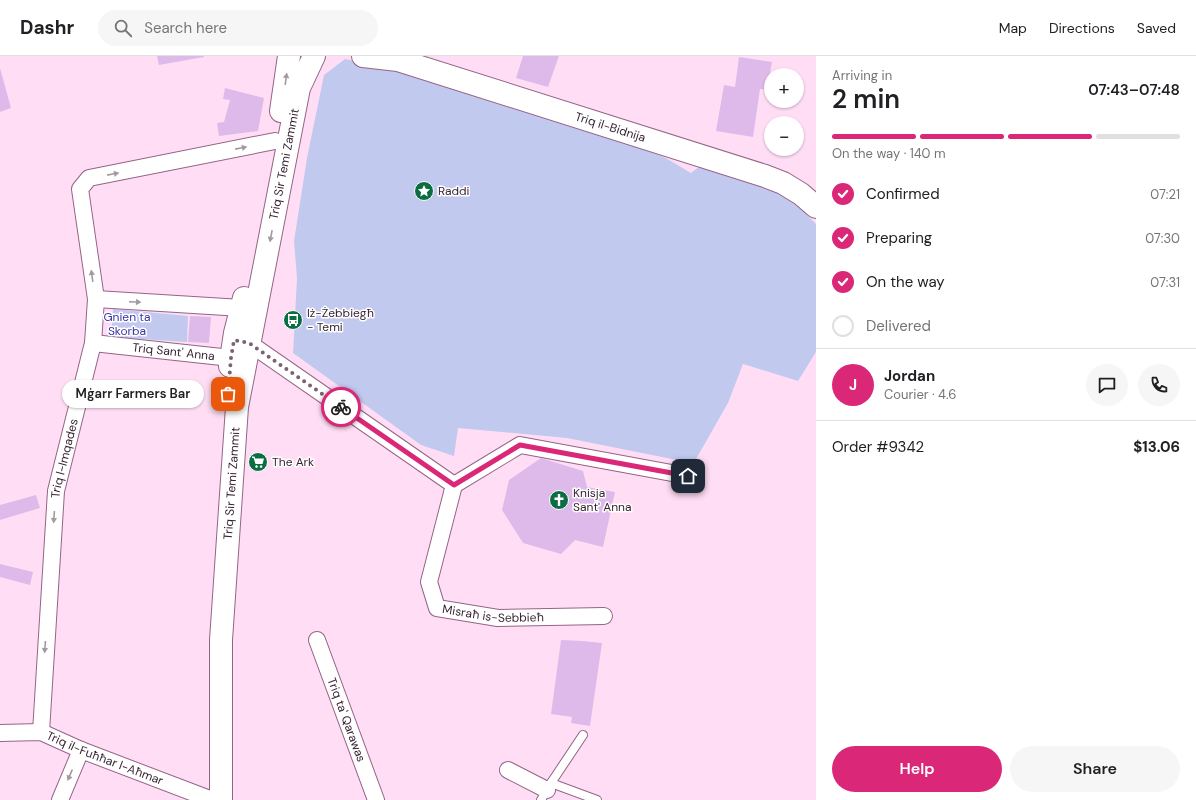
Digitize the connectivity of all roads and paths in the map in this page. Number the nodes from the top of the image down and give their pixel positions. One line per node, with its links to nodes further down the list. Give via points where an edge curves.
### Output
1 (289, 56): 5 (main road, Triq Sir Temi Zammit, one-way to 1)
2 (314, 56): 10 (main road, Triq Sir Temi Zammit, one-way to 10, via 299,88 256,313)
3 (363, 56): 4 (main road, Triq il-Bidnija)
4 (394, 58): 6 (main road, Triq il-Bidnija, via 765,176 783,183)
5 (275, 141): 7 (street, Triq l-Imqades, one-way to 5, via 80,189 90,178); 8 (main road, Triq Sir Temi Zammit)
6 (816, 207)
7 (96, 299): 8 (street, one-way to 8); 9 (street, Triq l-Imqades)
8 (242, 308): 10 (main road, Triq Sir Temi Zammit)
9 (93, 343): 10 (street, Triq Sant' Anna); 16 (street, Triq l-Imqades, one-way to 16, via 56,491)
10 (238, 347): 12 (street, Triq Sant' Anna); 21 (main road, Triq Sir Temi Zammit, via 213,567)
11 (688, 476): 12 (street, via 520,445)
12 (454, 485): 13 (street, Misraħ is-Sebbieħ, via 429,582 437,608 498,618)
13 (604, 616)
14 (317, 640): 23 (street, Triq ta' Qarawas)
15 (0, 732): 16 (street, Triq il-Fuħħar l-Aħmar)
16 (41, 732): 18 (street, Triq il-Fuħħar l-Aħmar)
17 (583, 735): 20 (lane)
18 (81, 750): 21 (street, Triq il-Fuħħar l-Aħmar); 22 (street, one-way to 22)
19 (508, 770): 20 (street)
20 (546, 791): 24 (lane)
21 (212, 799)
22 (60, 800)
23 (376, 800)
24 (597, 800)

